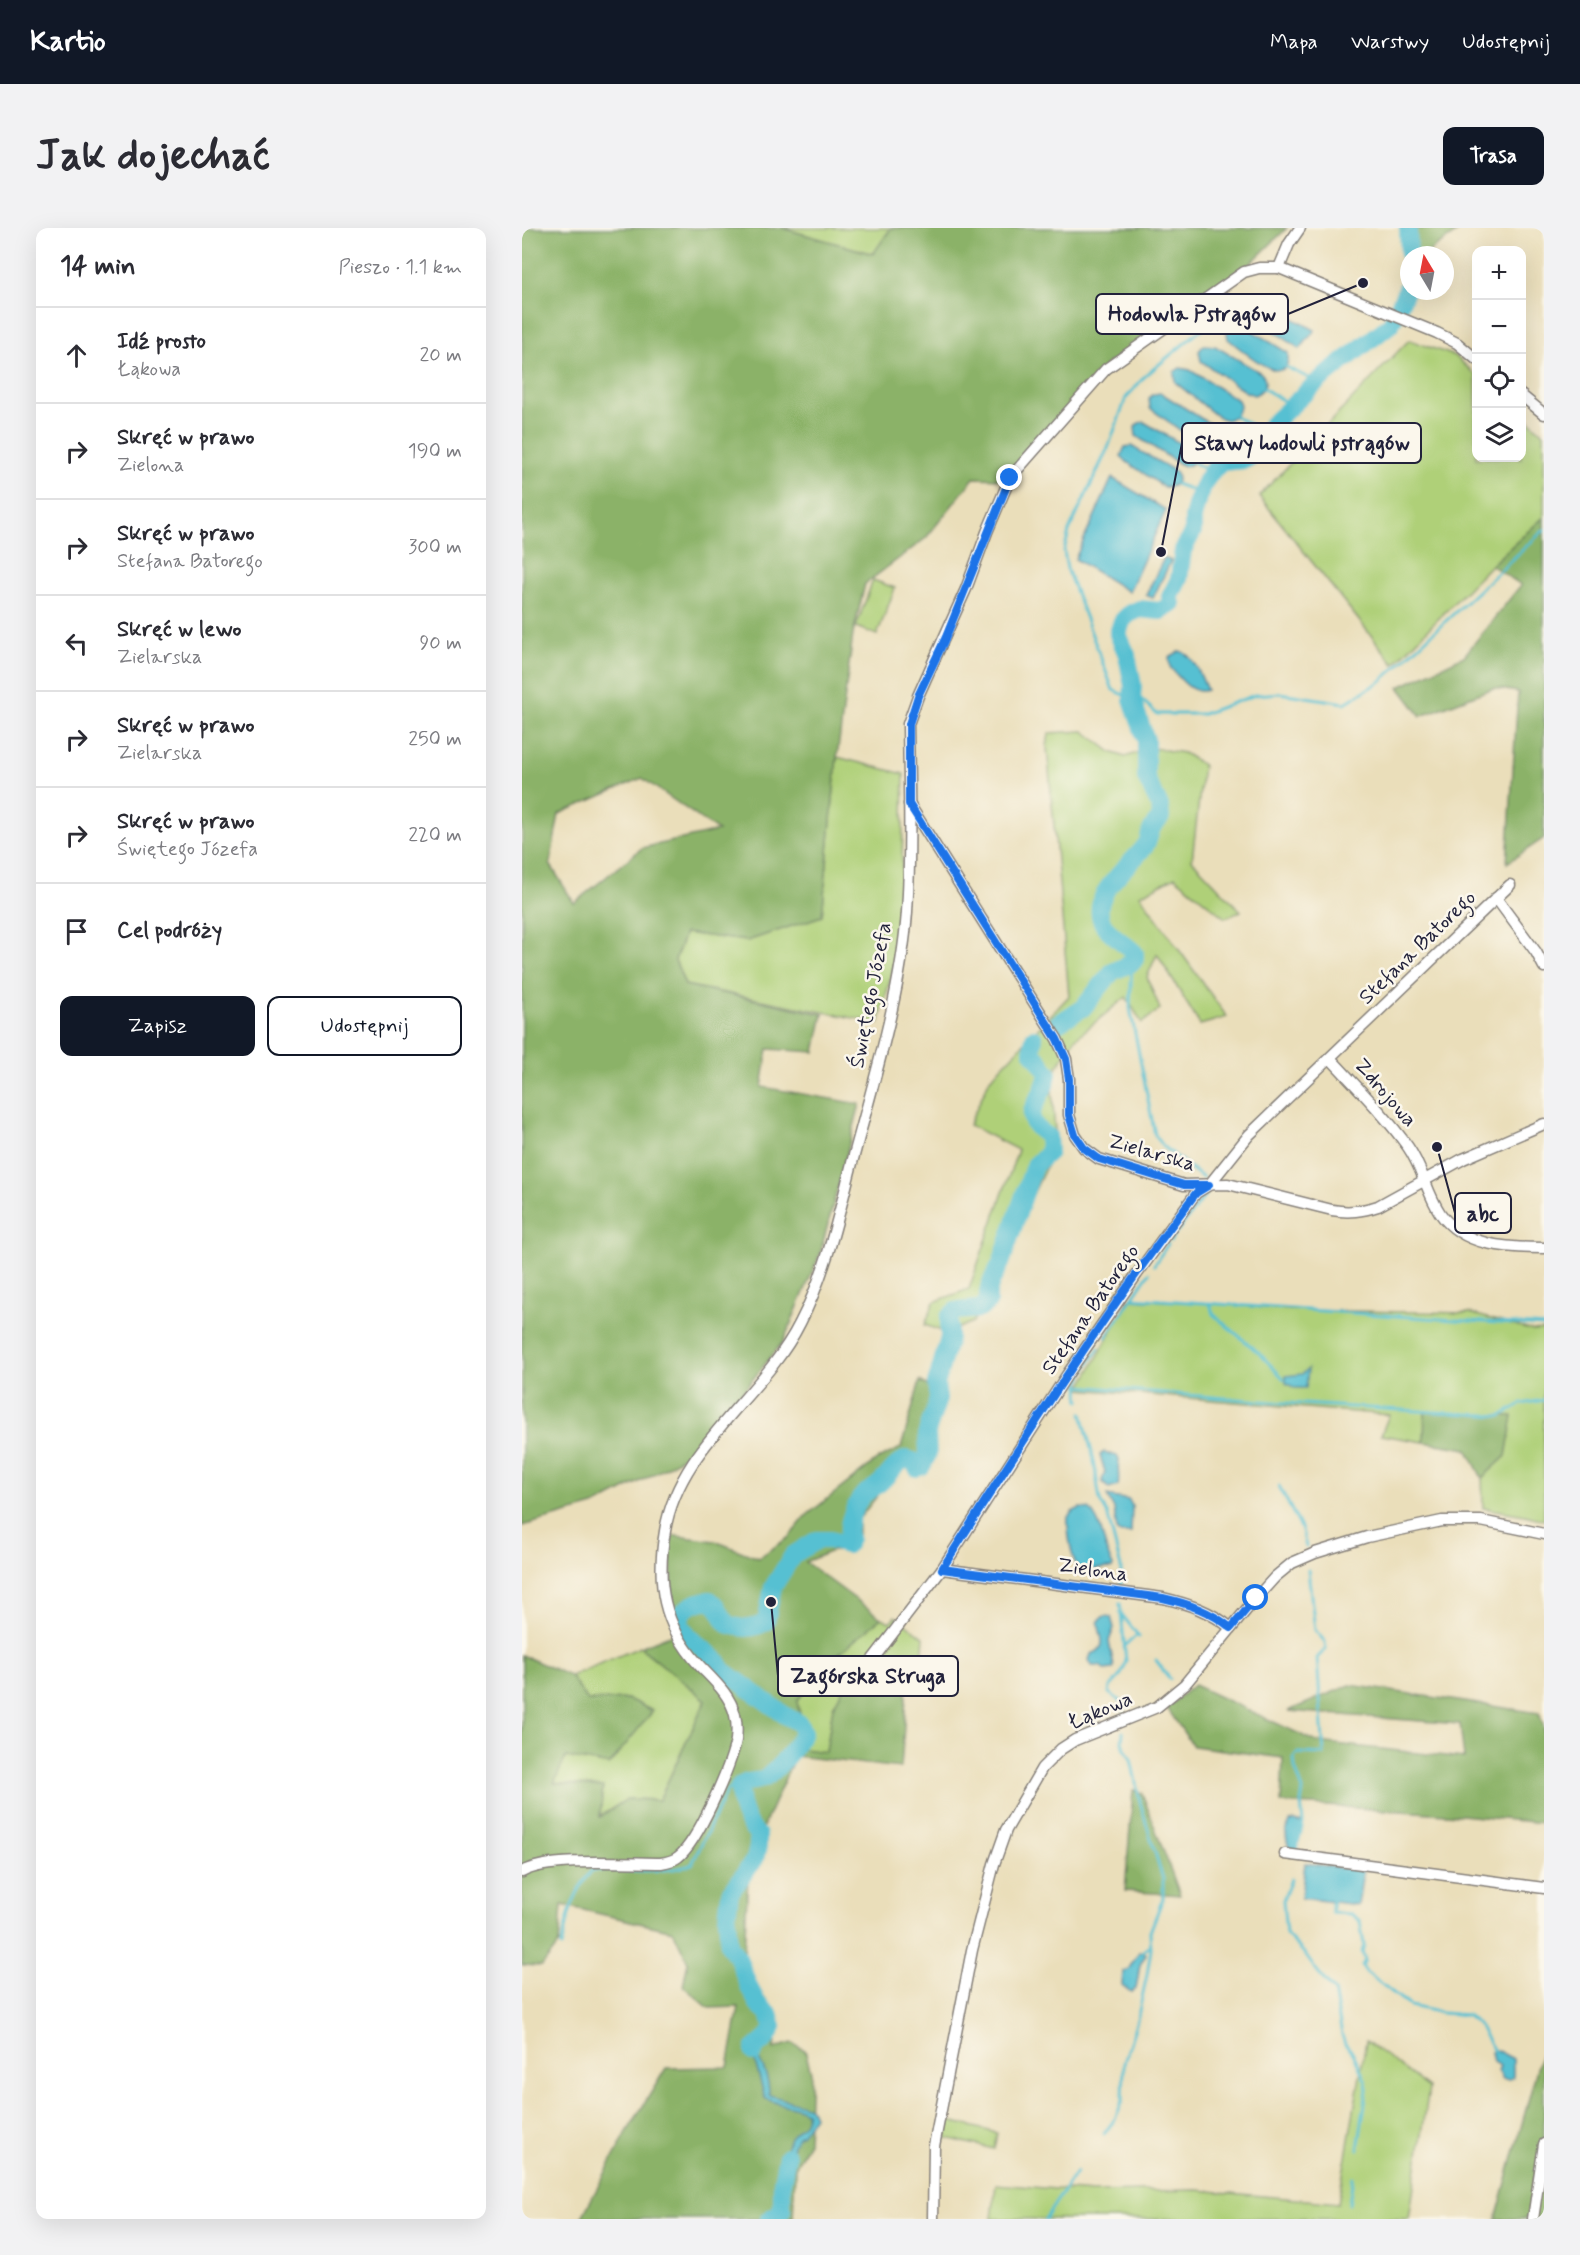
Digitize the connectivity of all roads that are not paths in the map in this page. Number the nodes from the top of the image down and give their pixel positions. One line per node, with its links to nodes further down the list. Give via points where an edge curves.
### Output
1 (1300, 228): 2 (street)
2 (1279, 268): 3 (street, Świętego Józefa, via 1457,343); 6 (street, Świętego Józefa, via 1244,272 1106,369 1010,478 909,724)
3 (1472, 356)
4 (1526, 399): 5 (street)
5 (1544, 414)
6 (909, 804): 14 (street, Zielarska, via 1057,1039 1066,1059 1069,1115 1084,1148 1099,1159 1184,1185); 21 (street, Świętego Józefa, via 907,913 899,965 887,1029 829,1250 787,1347 702,1447 678,1491 664,1533 664,1605 678,1639 730,1700 736,1738 729,1764 691,1842 672,1861 548,1863)
7 (1510, 885): 8 (street, Stefana Batorego)
8 (1496, 898): 9 (street); 11 (street, Stefana Batorego)
9 (1540, 949): 10 (street)
10 (1544, 967)
11 (1330, 1058): 13 (street, Zdrojowa, via 1388,1120 1410,1149); 14 (street, Stefana Batorego, via 1249,1134)
12 (1544, 1124): 13 (street, Zielarska)
13 (1425, 1179): 14 (street, Zielarska, via 1378,1206 1345,1212 1228,1184); 15 (street, Zdrojowa, via 1441,1213 1467,1237 1511,1248)
14 (1209, 1185): 17 (street, Stefana Batorego, via 1196,1193 1137,1274)
15 (1544, 1248)
16 (1544, 1533): 18 (street, Łąkowa, via 1481,1521 1442,1521 1335,1547 1292,1563)
17 (942, 1569): 18 (street, Zielona, via 1163,1598 1215,1615); 19 (street, Stefana Batorego)
18 (1231, 1628): 24 (street, Łąkowa, via 1185,1684 1157,1707 1061,1749 1042,1768 1006,1830 972,1950 940,2108 934,2146)
19 (870, 1663)
20 (1285, 1854): 22 (street)
21 (522, 1872)
22 (1544, 1887)
23 (1544, 2144): 25 (street)
24 (933, 2219)
25 (1533, 2219)

